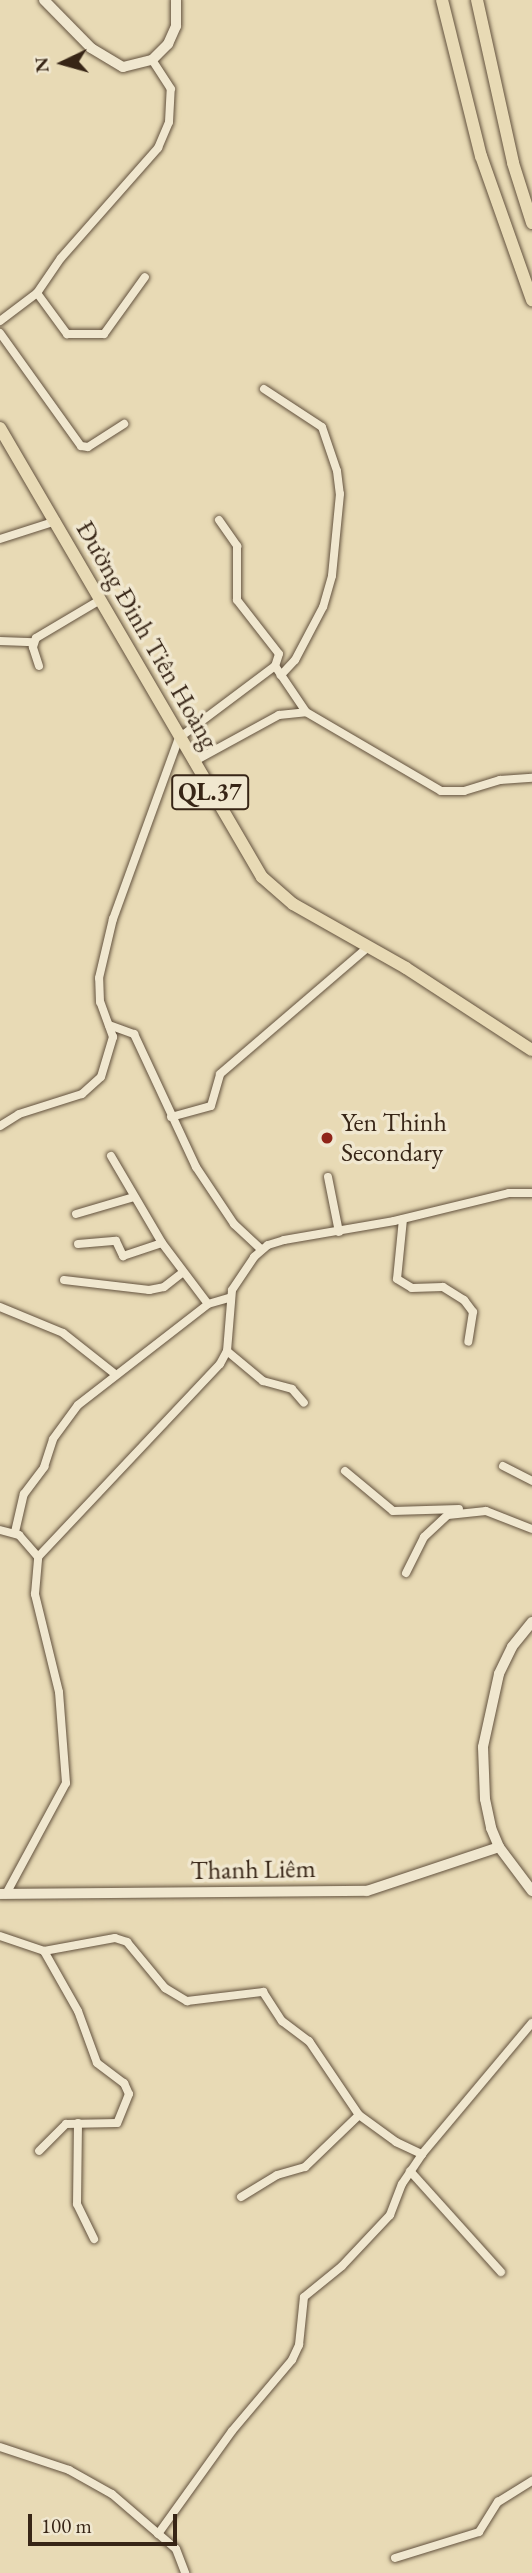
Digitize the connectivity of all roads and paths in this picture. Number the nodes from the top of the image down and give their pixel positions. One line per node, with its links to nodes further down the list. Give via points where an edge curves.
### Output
1 (44, 0): 5 (street, via 108,62 123,67)
2 (176, 0): 5 (street, via 176,26)
3 (442, 0): 9 (main road, via 481,156)
4 (477, 0): 6 (main road, via 513,163)
5 (152, 60): 8 (street, via 171,89 164,138)
6 (532, 223)
7 (145, 277): 8 (street, via 104,334 67,334)
8 (37, 293): 10 (street)
9 (532, 300)
10 (0, 321)
11 (0, 333): 13 (street, via 80,446 89,447)
12 (264, 389): 23 (street, via 323,427 340,494 332,576 323,607 295,660)
13 (124, 424)
14 (0, 428): 16 (main road, Đường Đinh Tiên Hoàng / QL.37)
15 (219, 520): 22 (street, via 240,558 237,600 279,654)
16 (56, 521): 17 (street); 18 (main road, Đường Đinh Tiên Hoàng / QL.37)
17 (0, 539)
18 (100, 600): 20 (street); 25 (main road, Đường Đinh Tiên Hoàng / QL.37)
19 (0, 642): 20 (street)
20 (34, 642): 21 (street)
21 (39, 666)
22 (275, 666): 23 (street); 25 (street)
23 (281, 675): 24 (street)
24 (306, 712): 26 (street, via 279,715); 27 (street, via 441,791 464,792 500,780)
25 (179, 738): 26 (main road, Đường Đinh Tiên Hoàng / QL.37); 29 (street, via 113,919 99,990)
26 (193, 762): 28 (main road, Đường Đinh Tiên Hoàng / QL.37, via 262,877 277,893)
27 (532, 778)
28 (367, 948): 30 (main road, Đường Đinh Tiên Hoàng / QL.37); 31 (street, via 220,1074 211,1106)
29 (109, 1025): 31 (street, via 134,1034); 32 (street, via 111,1047 93,1085)
30 (532, 1050)
31 (171, 1117): 42 (street, via 234,1224)
32 (0, 1126)
33 (111, 1156): 36 (street)
34 (328, 1177): 39 (street)
35 (532, 1193): 38 (street, via 509,1193)
36 (134, 1197): 37 (street); 40 (street)
37 (76, 1214)
38 (402, 1219): 39 (street); 48 (street, via 397,1279 412,1288 443,1287 464,1300 472,1312)
39 (339, 1232): 42 (street, via 284,1240)
40 (162, 1243): 41 (street, via 123,1256 116,1241); 43 (street)
41 (78, 1244)
42 (261, 1250): 45 (street)
43 (183, 1273): 44 (street, via 163,1287 149,1290); 46 (street)
44 (64, 1280)
45 (229, 1298): 46 (street); 49 (street)
46 (208, 1304): 50 (street)
47 (0, 1307): 50 (street, via 63,1333)
48 (468, 1342)
49 (227, 1351): 51 (street, via 263,1381 292,1390); 59 (street, via 220,1364)
50 (116, 1374): 58 (street, via 93,1390 62,1424 44,1466 24,1494)
51 (304, 1403)
52 (503, 1466): 54 (street)
53 (345, 1471): 55 (street, via 393,1511)
54 (532, 1481)
55 (465, 1511): 56 (street, via 486,1511); 60 (street, via 448,1515 432,1527)
56 (532, 1528)
57 (0, 1530): 58 (street)
58 (15, 1532): 59 (street)
59 (38, 1557): 64 (street, via 35,1594 59,1692 66,1783)
60 (406, 1573)
61 (532, 1622): 62 (street, via 512,1647 489,1703 483,1748 485,1799)
62 (499, 1847): 63 (street); 64 (street, Thanh Liêm, via 367,1891)
63 (532, 1891)
64 (3, 1894)
65 (0, 1936): 66 (street)
66 (44, 1951): 68 (street, via 115,1938 127,1942 165,1988 187,2001 263,1992 282,2021 309,2041); 69 (street, via 78,2011 97,2063 124,2083 129,2094 117,2123)
67 (532, 2023): 71 (street)
68 (359, 2115): 71 (street); 73 (street, via 305,2167 277,2175)
69 (78, 2123): 70 (street, via 62,2126); 74 (street, via 77,2204)
70 (38, 2151)
71 (422, 2154): 72 (street)
72 (410, 2171): 75 (street); 78 (street, via 390,2215 342,2266 304,2297 299,2345 292,2360 232,2431)
73 (241, 2197)
74 (94, 2239)
75 (501, 2272)
76 (0, 2447): 78 (street, via 69,2470 111,2494)
77 (532, 2481): 79 (street, via 498,2502 479,2532)
78 (158, 2534): 80 (street, via 176,2549)
79 (395, 2558)
80 (185, 2573)

